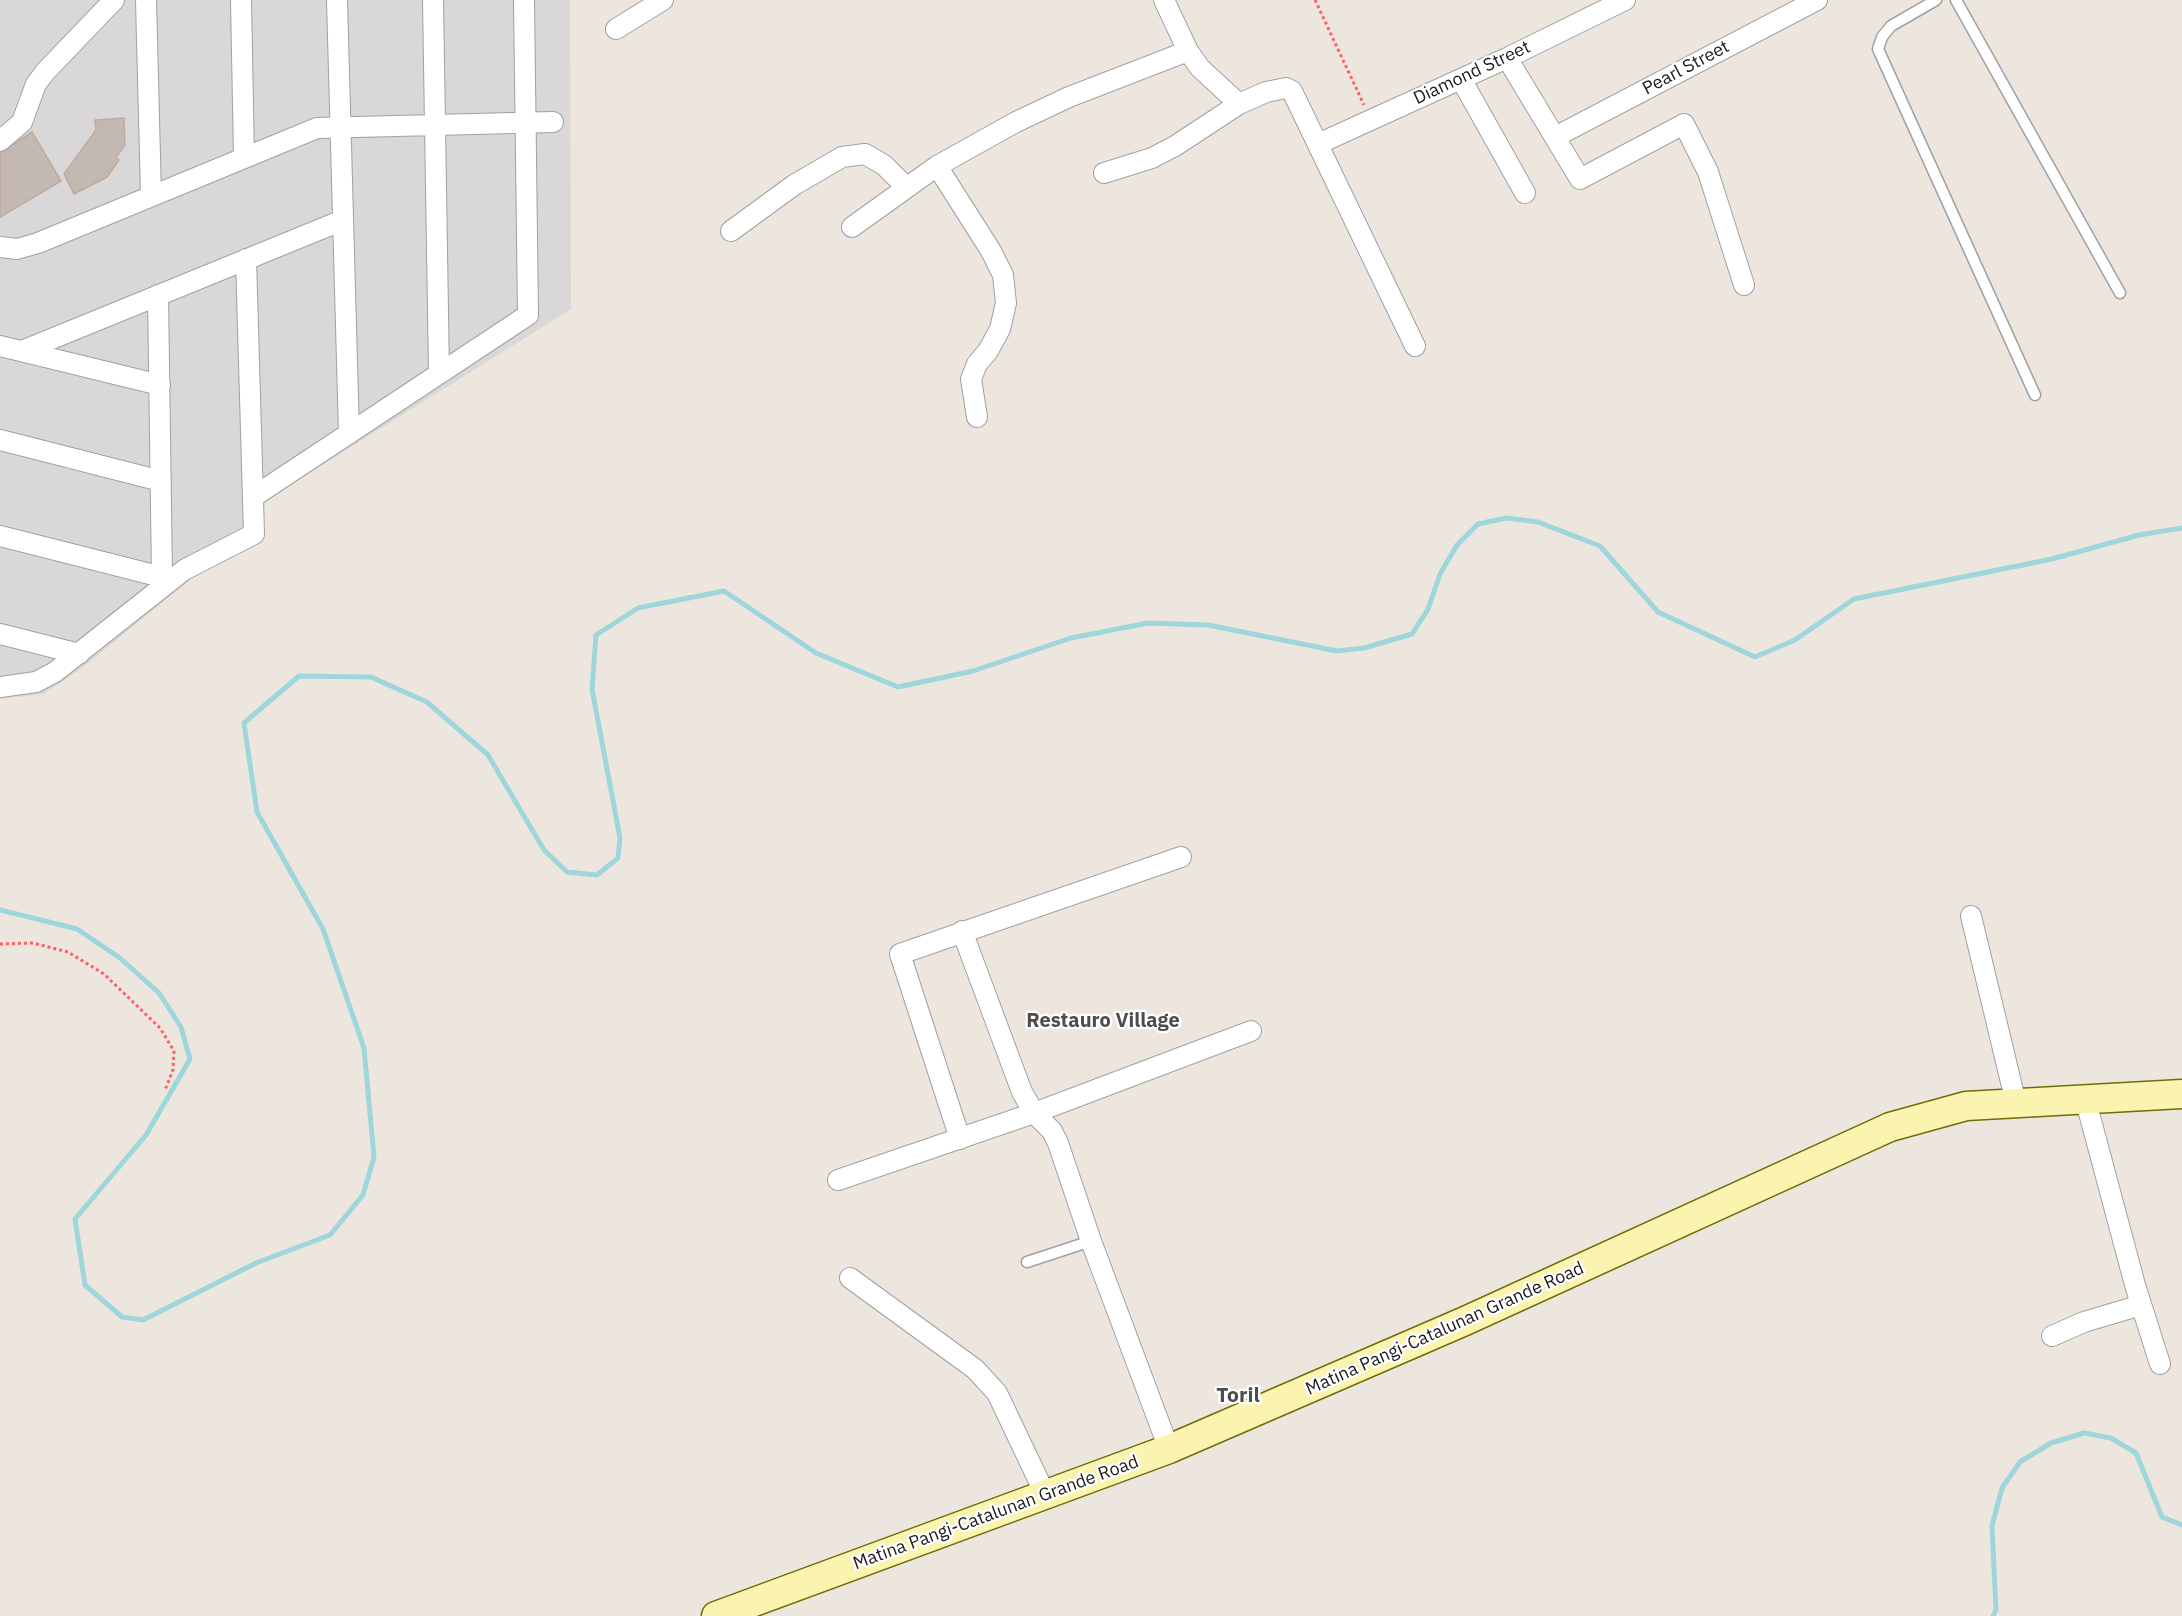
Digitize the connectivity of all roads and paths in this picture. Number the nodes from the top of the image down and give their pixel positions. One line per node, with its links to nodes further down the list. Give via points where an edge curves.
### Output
1 (114, 0): 25 (street, via 45,72 36,84 22,122)
2 (146, 0): 32 (street)
3 (241, 0): 27 (street)
4 (337, 0): 23 (street)
5 (433, 0): 22 (street)
6 (524, 0): 21 (street)
7 (663, 0): 14 (street)
8 (1164, 0): 15 (street)
9 (1315, 0): 19 (path)
10 (1625, 0): 16 (street, Diamond Street)
11 (1816, 0): 24 (street, Pearl Street)
12 (1936, 0): 46 (lane, via 1891,26 1878,49)
13 (1956, 0): 39 (lane)
14 (616, 29)
15 (1188, 51): 18 (street, via 1212,82); 28 (street, via 1058,102)
16 (1507, 58): 17 (street, Diamond Street); 24 (street)
17 (1461, 79): 19 (street, Diamond Street); 31 (street)
18 (1239, 104): 26 (street, via 1278,88 1292,91); 29 (street, via 1176,146)
19 (1371, 120): 26 (street, Diamond Street)
20 (553, 122): 21 (street)
21 (526, 123): 22 (street); 44 (street, via 528,315)
22 (435, 125): 23 (street); 44 (street)
23 (341, 127): 27 (street, via 309,130); 33 (street)
24 (1555, 137): 38 (street, via 1581,179 1684,124 1708,172)
25 (0, 141)
26 (1318, 144): 42 (street)
27 (244, 158): 32 (street)
28 (937, 166): 30 (street); 47 (street, via 1003,275 1006,303 1000,329 971,379)
29 (1104, 173)
30 (906, 187): 34 (street); 35 (street, via 884,165 865,154 842,157 794,185)
31 (1525, 193)
32 (151, 196): 36 (street, via 26,247)
33 (343, 220): 37 (street); 48 (street)
34 (852, 227)
35 (731, 231)
36 (0, 247)
37 (246, 259): 40 (street); 51 (street)
38 (1744, 285)
39 (2120, 293)
40 (158, 296): 43 (street); 45 (street)
41 (0, 346): 43 (street)
42 (1415, 346)
43 (22, 351): 45 (street)
44 (440, 374): 48 (street)
45 (160, 385): 50 (street)
46 (2035, 395)
47 (977, 417)
48 (349, 434): 51 (street)
49 (0, 440): 50 (street)
50 (161, 481): 53 (street)
51 (253, 497): 53 (street, via 254,534)
52 (0, 536): 53 (street)
53 (165, 580): 55 (street)
54 (0, 634): 55 (street)
55 (79, 654): 56 (street, via 36,682)
56 (0, 687)
57 (1181, 857): 59 (street)
58 (1971, 916): 65 (street)
59 (962, 931): 66 (street, via 1022,1092); 67 (street, via 900,954)
60 (0, 944): 62 (path, via 33,943 68,952 104,975 160,1028 174,1051 173,1070)
61 (1251, 1031): 66 (street)
62 (165, 1090)
63 (2182, 1094): 64 (street, Matina Pangi-Catalunan Grande Road)
64 (2085, 1098): 65 (street, Matina Pangi-Catalunan Grande Road); 72 (street)
65 (2016, 1103): 75 (street, Matina Pangi-Catalunan Grande Road, via 1965,1106 1890,1127 1465,1321)
66 (1034, 1113): 67 (street); 69 (street, via 1058,1143)
67 (960, 1138): 68 (street)
68 (838, 1180)
69 (1091, 1241): 70 (lane); 75 (street)
70 (1028, 1262)
71 (850, 1278): 76 (street, via 975,1369 997,1394)
72 (2141, 1305): 73 (street); 74 (street)
73 (2052, 1336)
74 (2160, 1364)
75 (1169, 1449): 76 (street, Matina Pangi-Catalunan Grande Road)
76 (1046, 1496): 77 (street, Matina Pangi-Catalunan Grande Road)
77 (716, 1616)

